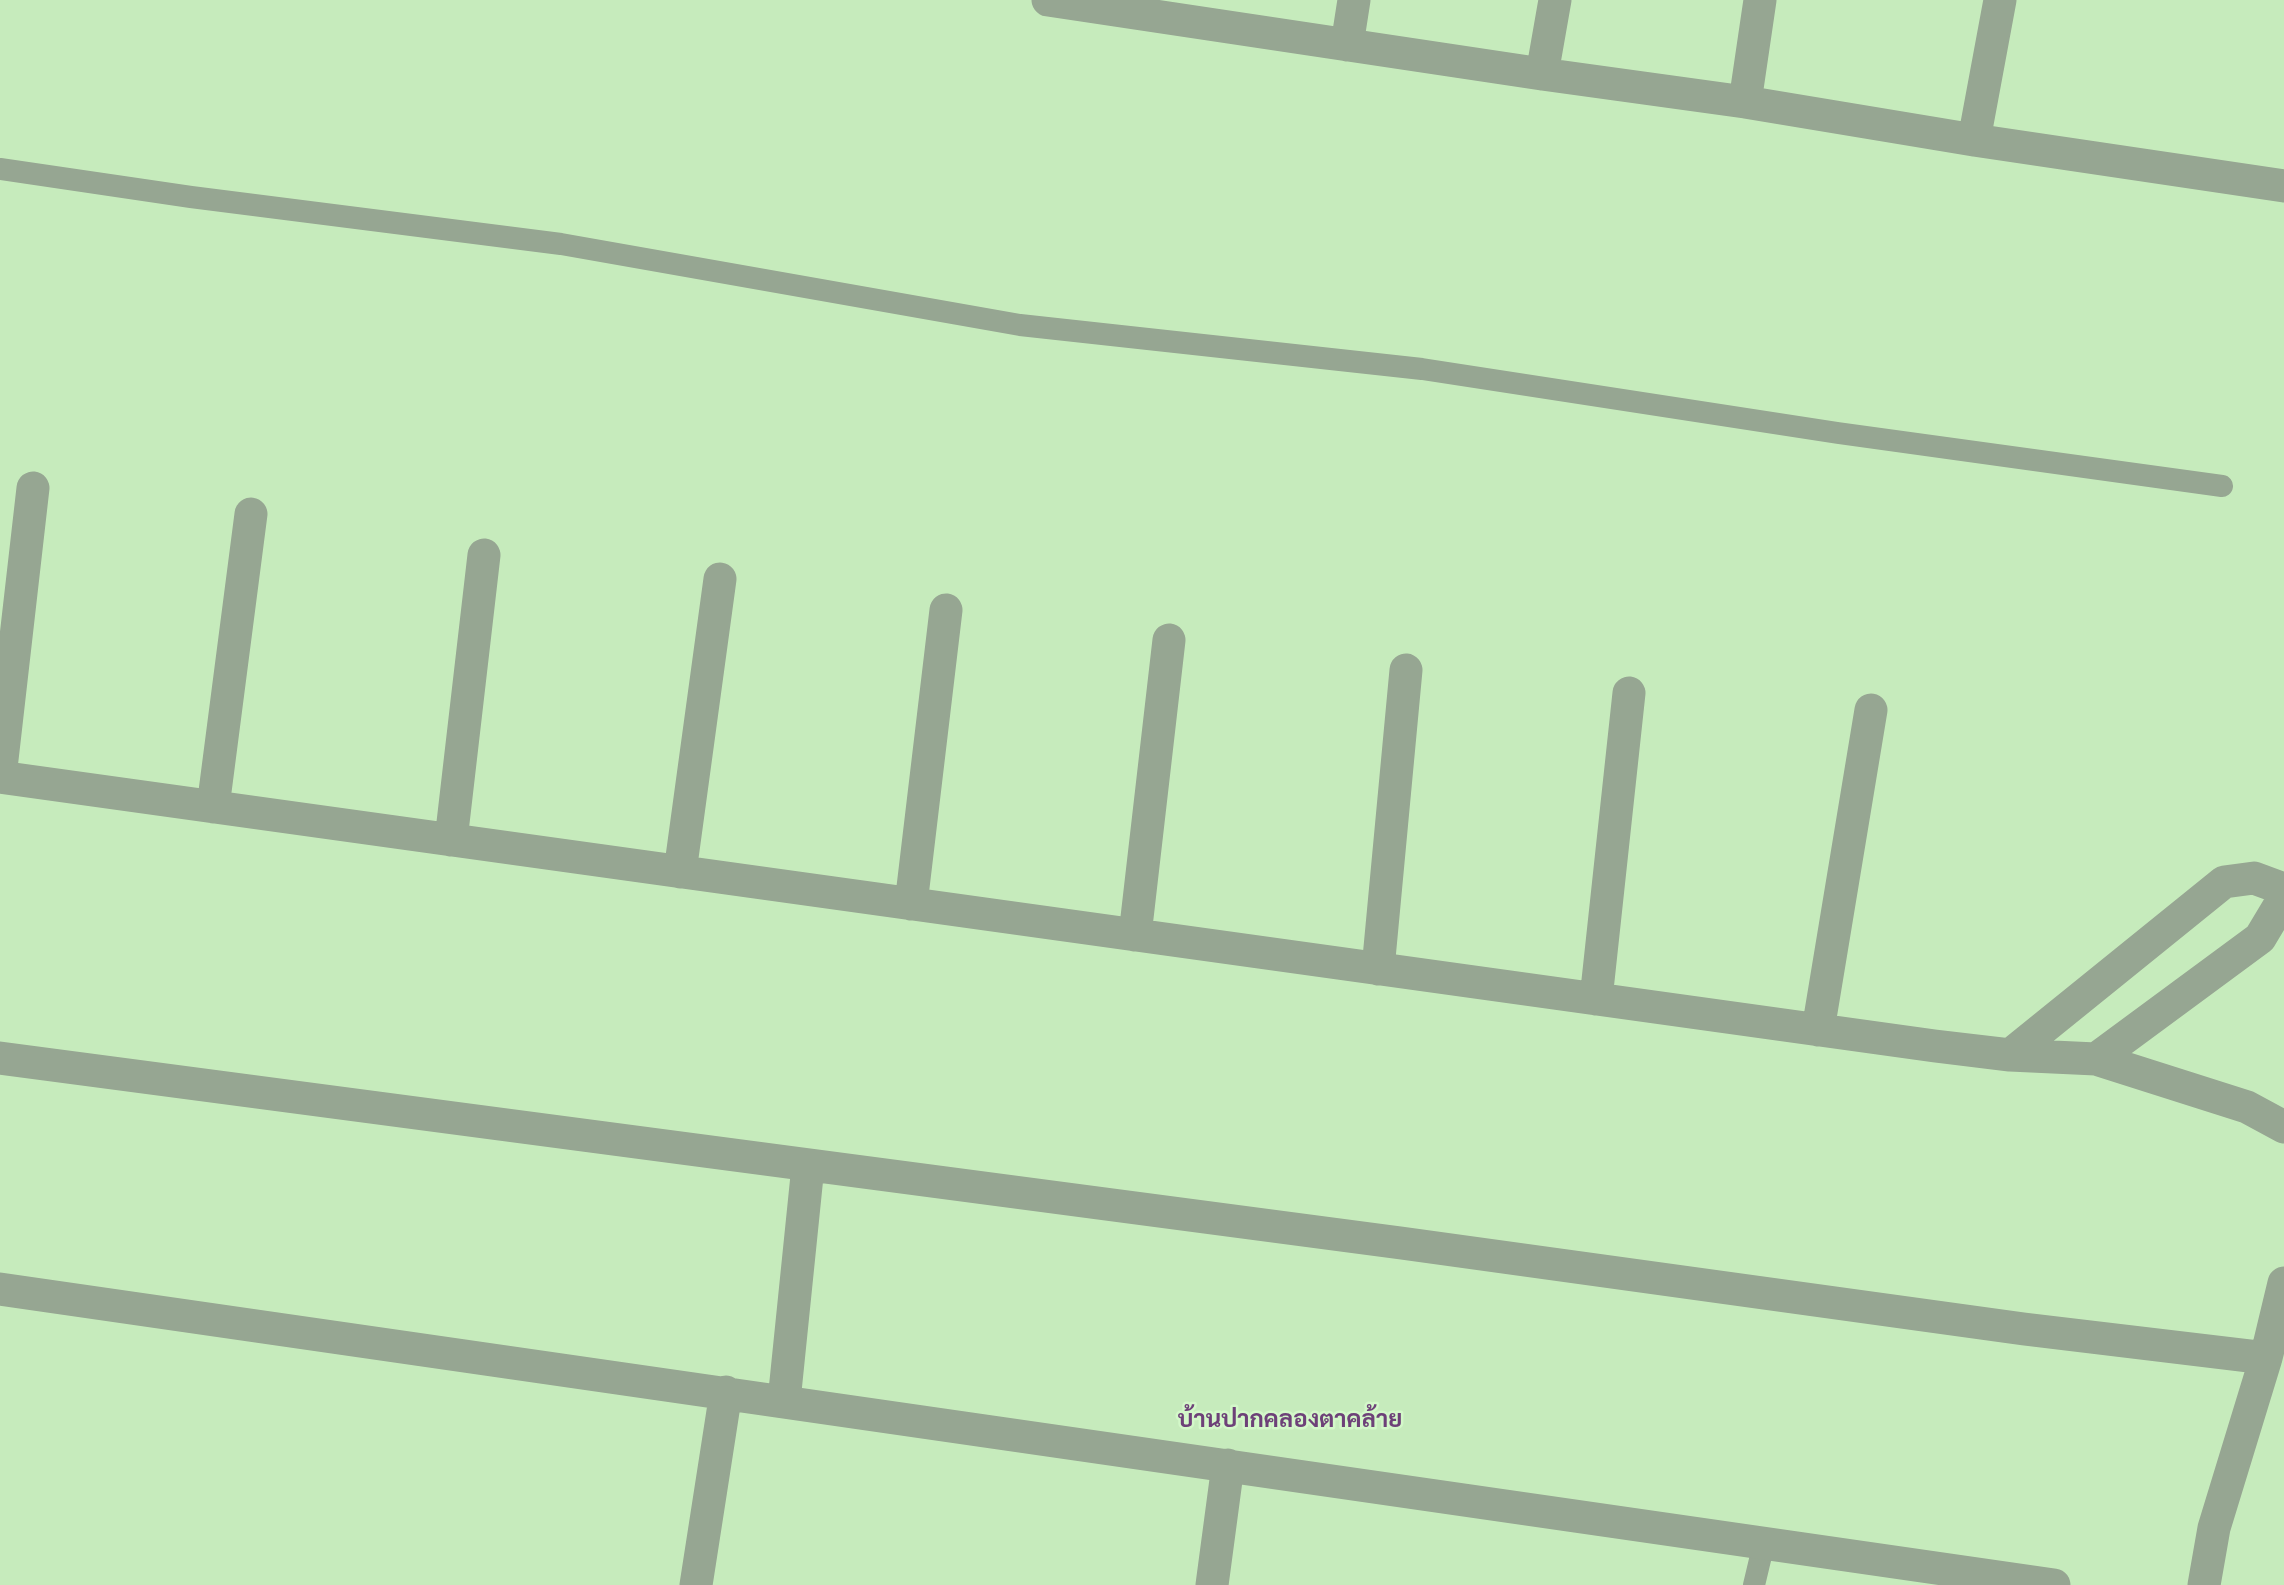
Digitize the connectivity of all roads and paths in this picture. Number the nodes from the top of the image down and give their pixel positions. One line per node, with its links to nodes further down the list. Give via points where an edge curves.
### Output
1 (1048, 0): 6 (street)
2 (1354, 0): 7 (street)
3 (1555, 0): 8 (street)
4 (1760, 0): 9 (street)
5 (2000, 0): 10 (street)
6 (1137, 7): 7 (street)
7 (1347, 45): 8 (street)
8 (1542, 74): 9 (street)
9 (1745, 102): 10 (street)
10 (1974, 140): 12 (street)
11 (0, 168): 13 (lane, via 191,197 561,244 1020,325 1422,369)
12 (2284, 186)
13 (2222, 486)
14 (33, 488): 23 (street)
15 (251, 514): 24 (street)
16 (484, 555): 25 (street)
17 (720, 579): 26 (street)
18 (946, 610): 29 (street)
19 (1169, 639): 30 (street)
20 (1406, 670): 31 (street)
21 (1629, 693): 32 (street)
22 (1871, 710): 33 (street)
23 (0, 777): 24 (street)
24 (213, 807): 25 (street)
25 (451, 840): 26 (street)
26 (680, 872): 29 (street)
27 (2284, 889): 34 (street, via 2254,878 2224,882)
28 (2284, 898): 36 (street, via 2260,938)
29 (910, 904): 30 (street)
30 (1135, 935): 31 (street)
31 (1378, 969): 32 (street)
32 (1596, 999): 33 (street)
33 (1818, 1030): 34 (street)
34 (2010, 1055): 36 (street)
35 (0, 1058): 38 (street)
36 (2096, 1059): 37 (street, via 2247,1107)
37 (2284, 1127)
38 (808, 1166): 41 (street, via 2012,1328); 43 (street)
39 (2284, 1283): 41 (street)
40 (0, 1288): 42 (street)
41 (2266, 1358): 50 (street, via 2214,1528)
42 (726, 1392): 43 (street); 46 (street)
43 (784, 1401): 44 (street)
44 (1228, 1465): 45 (street); 47 (street)
45 (1764, 1543): 48 (lane); 49 (street)
46 (696, 1585)
47 (1212, 1585)
48 (1754, 1585)
49 (2054, 1585)
50 (2204, 1585)

